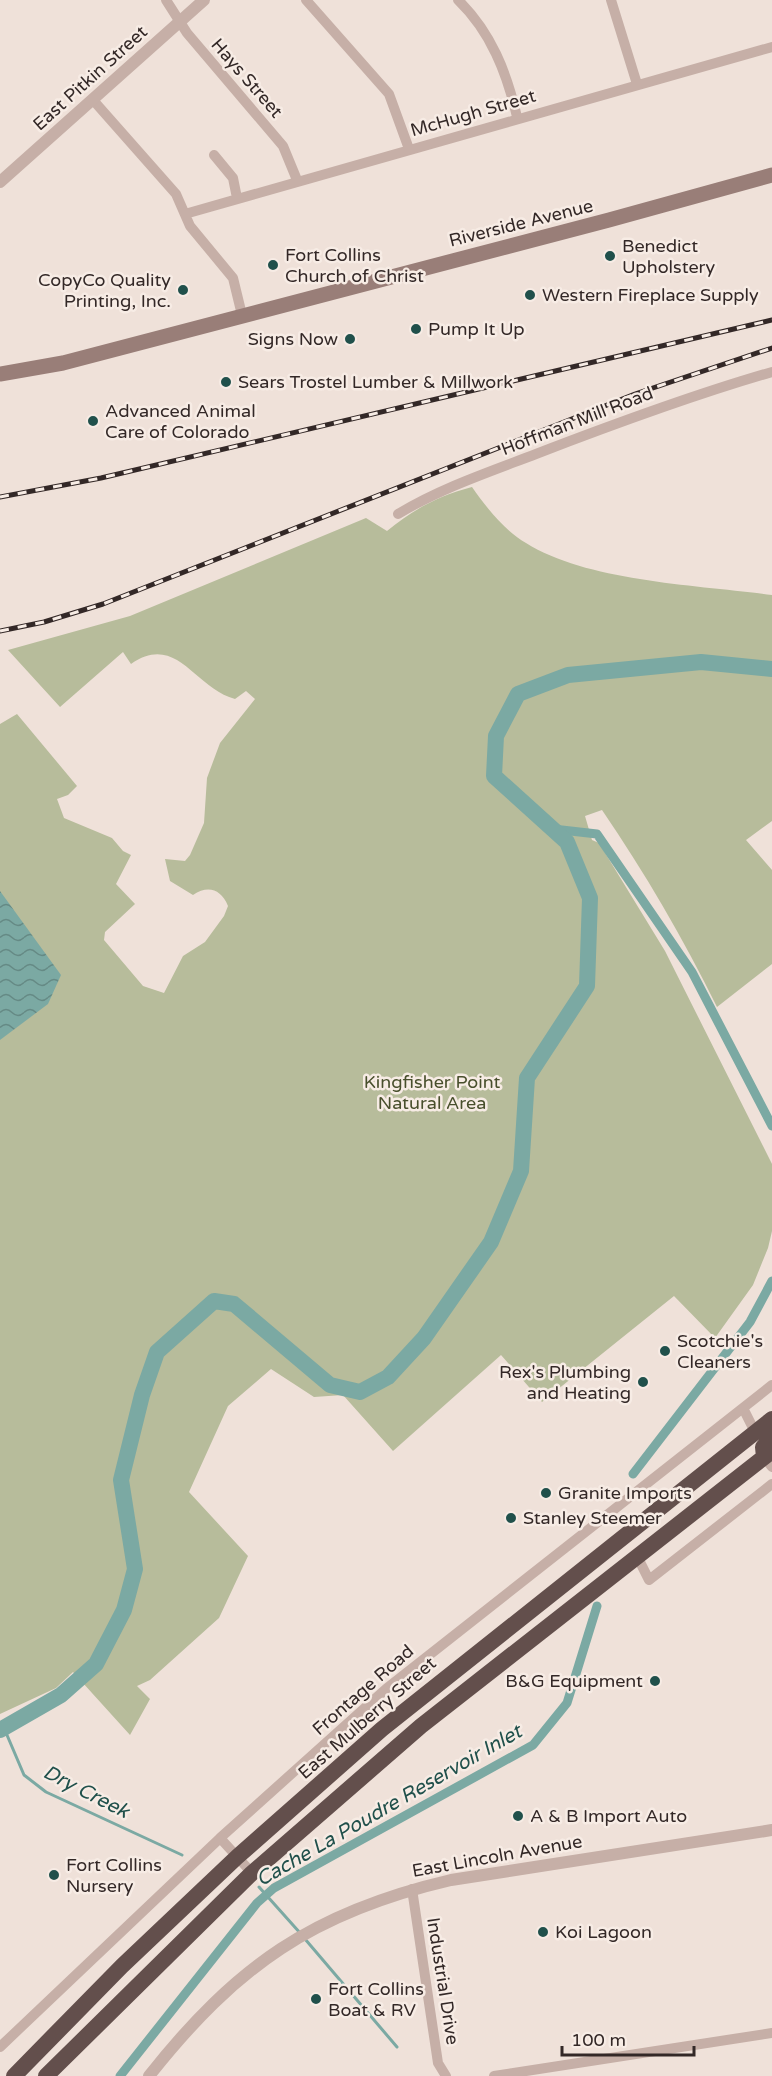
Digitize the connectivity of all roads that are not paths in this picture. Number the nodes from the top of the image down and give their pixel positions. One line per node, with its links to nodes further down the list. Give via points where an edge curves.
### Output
1 (166, 0): 6 (street, Hays Street)
2 (204, 0): 6 (street, East Pitkin Street)
3 (306, 0): 11 (street, via 389,94)
4 (458, 0): 10 (street, via 474,16 496,53)
5 (611, 0): 8 (street)
6 (180, 22): 9 (street, East Pitkin Street); 14 (street, Hays Street, via 269,127 283,146)
7 (772, 47): 8 (street, McHugh Street)
8 (637, 84): 10 (street, McHugh Street)
9 (93, 100): 15 (street, East Pitkin Street); 17 (street, via 176,194)
10 (517, 117): 11 (street, McHugh Street)
11 (409, 148): 14 (street, McHugh Street)
12 (214, 155): 16 (street, via 232,178)
13 (772, 175): 18 (main road, Riverside Avenue)
14 (297, 180): 16 (street, McHugh Street)
15 (0, 182)
16 (237, 198): 17 (street, McHugh Street)
17 (185, 214): 18 (street, via 190,226 228,270)
18 (242, 315): 20 (main road, Riverside Avenue, via 63,363)
19 (772, 372): 21 (street, Hoffman Mill Road, via 702,391 621,421 440,491)
20 (0, 374)
21 (398, 514)
22 (772, 1385): 23 (street, Frontage Road)
23 (743, 1408): 25 (street); 32 (street, Frontage Road, via 386,1689)
24 (772, 1419): 25 (highway, East Mulberry Street)
25 (755, 1432): 30 (highway, East Mulberry Street)
26 (772, 1437): 27 (highway, via 763,1447)
27 (769, 1458): 29 (highway); 30 (highway, via 726,1469 606,1562)
28 (772, 1484): 29 (street, via 649,1580)
29 (637, 1556): 34 (highway, via 421,1726)
30 (517, 1621): 33 (highway, East Mulberry Street, via 382,1729)
31 (772, 1830): 35 (street, East Lincoln Avenue)
32 (220, 1838): 33 (street); 37 (street, Frontage Road)
33 (237, 1857): 34 (street); 39 (highway, East Mulberry Street)
34 (252, 1873): 40 (highway)
35 (412, 1889): 41 (street, East Lincoln Avenue, via 361,1906 264,1959 227,1988 186,2029); 42 (street, Industrial Drive, via 438,2063)
36 (772, 2033): 38 (street)
37 (0, 2047)
38 (582, 2063): 43 (street); 44 (street)
39 (14, 2076)
40 (46, 2076)
41 (149, 2076)
42 (446, 2076)
43 (494, 2076)
44 (584, 2076)

